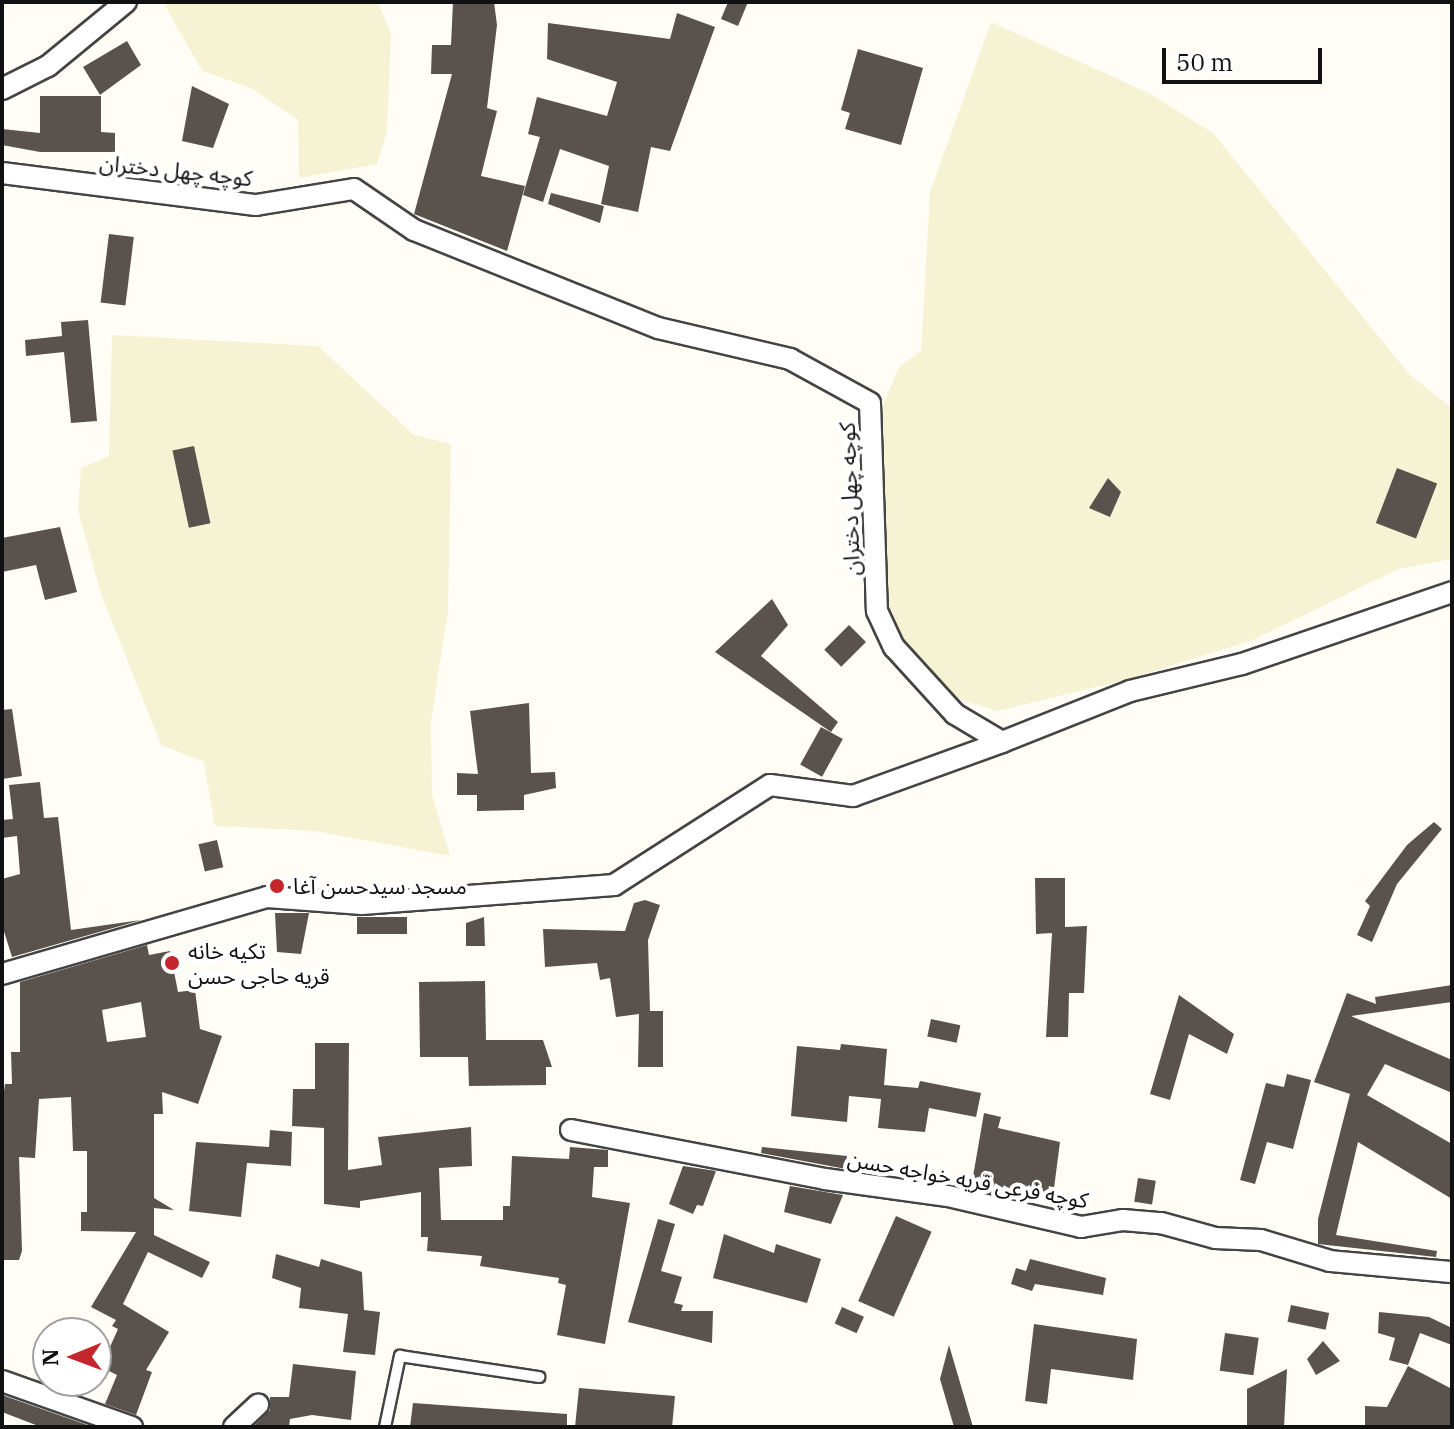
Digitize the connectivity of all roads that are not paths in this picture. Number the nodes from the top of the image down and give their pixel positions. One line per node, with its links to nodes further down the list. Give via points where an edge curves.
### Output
1 (126, 2): 2 (street, via 48,66)
2 (2, 89)
3 (2, 173): 5 (street, کوچه چهل دختران, via 256,205 354,189 414,230 658,328 790,359 870,403 877,611 894,647 955,714)
4 (1452, 592): 5 (street, via 1242,664 1130,691)
5 (1002, 742): 6 (street, via 853,796 770,785 614,885 362,904 267,897)
6 (2, 974)
7 (571, 1130): 8 (street, کوچه فرعی قریه خواجه حسن, via 825,1179 948,1196 1081,1227 1123,1220 1161,1223 1215,1238 1261,1240 1330,1261)
8 (1452, 1272)
9 (539, 1377): 14 (lane, via 400,1356)
10 (2, 1381): 12 (street)
11 (258, 1405): 13 (street)
12 (132, 1427)
13 (234, 1427)
14 (385, 1427)

